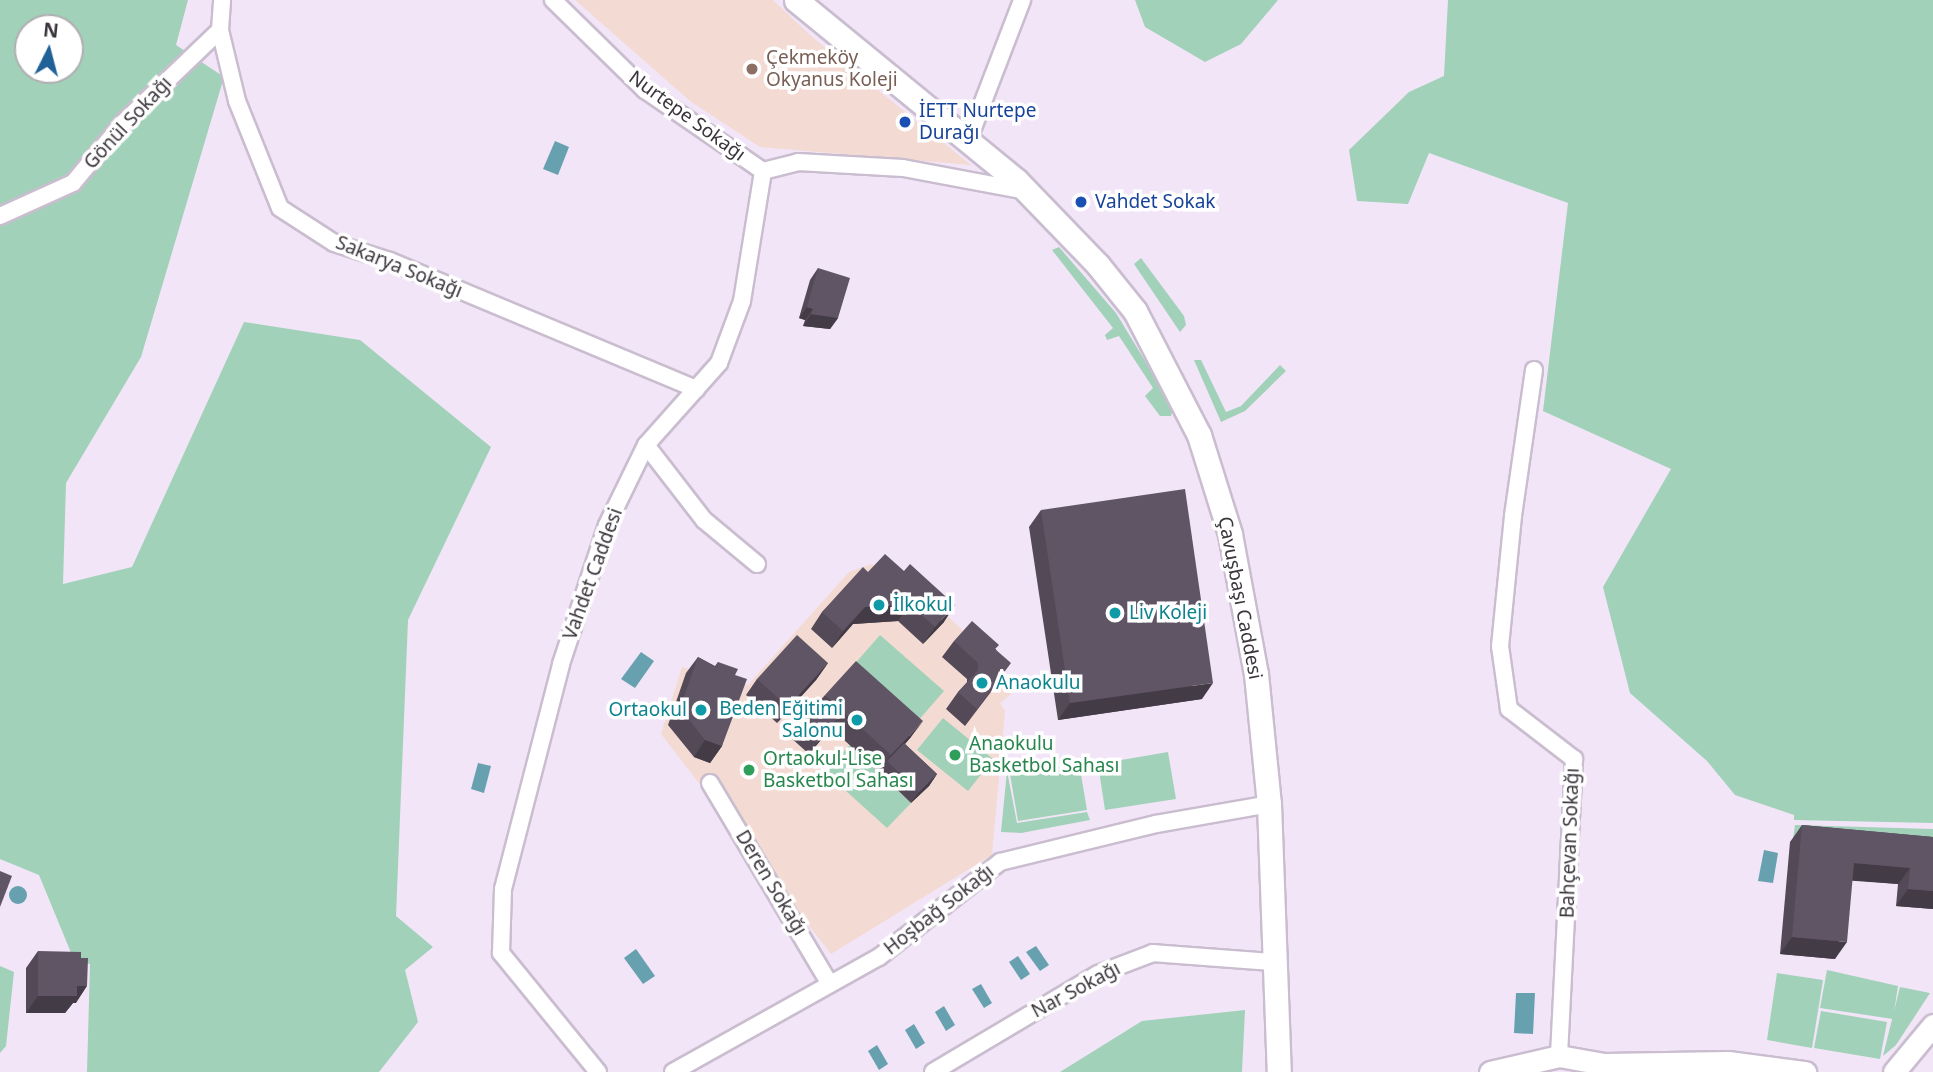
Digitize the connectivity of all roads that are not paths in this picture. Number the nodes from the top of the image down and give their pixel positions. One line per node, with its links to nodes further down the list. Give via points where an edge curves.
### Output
1 (222, 0): 5 (street)
2 (553, 0): 7 (street, Nurtepe Sokağı, via 645,90)
3 (796, 0): 6 (main road, Çavuşbaşı Caddesi)
4 (1022, 0): 6 (street)
5 (220, 30): 9 (street, Gönül Sokağı, via 123,123 73,183); 11 (street, Sakarya Sokağı, via 237,102 280,208 334,243 390,261)
6 (968, 141): 8 (main road, Çavuşbaşı Caddesi)
7 (763, 171): 8 (street, via 798,162 903,169); 11 (street, Vahdet Caddesi, via 742,301 719,363)
8 (1026, 191): 15 (main road, Çavuşbaşı Caddesi, via 1135,310 1199,435 1230,534 1240,585 1256,674)
9 (0, 216)
10 (1534, 370): 19 (street, Bahçevan Sokağı, via 1500,646 1509,709 1574,759)
11 (696, 389): 12 (street, Vahdet Caddesi)
12 (646, 445): 13 (street, via 704,520); 21 (street, Vahdet Caddesi, via 607,525 561,664 503,889 501,953)
13 (757, 564)
14 (710, 783): 17 (street, Deren Sokağı)
15 (1269, 804): 16 (main road, Çavuşbaşı Caddesi); 17 (street, Hoşbağ Sokağı, via 1156,824 1000,862 879,957)
16 (1274, 962): 23 (street, Nar Sokağı, via 1153,953 1098,974); 24 (main road, Çavuşbaşı Caddesi)
17 (830, 984): 22 (street, Hoşbağ Sokağı)
18 (1933, 1025): 27 (street)
19 (1559, 1056): 20 (street); 25 (street)
20 (1605, 1068): 26 (street, via 1728,1062)
21 (598, 1072)
22 (673, 1072)
23 (933, 1072)
24 (1279, 1072)
25 (1490, 1072)
26 (1805, 1072)
27 (1894, 1072)

